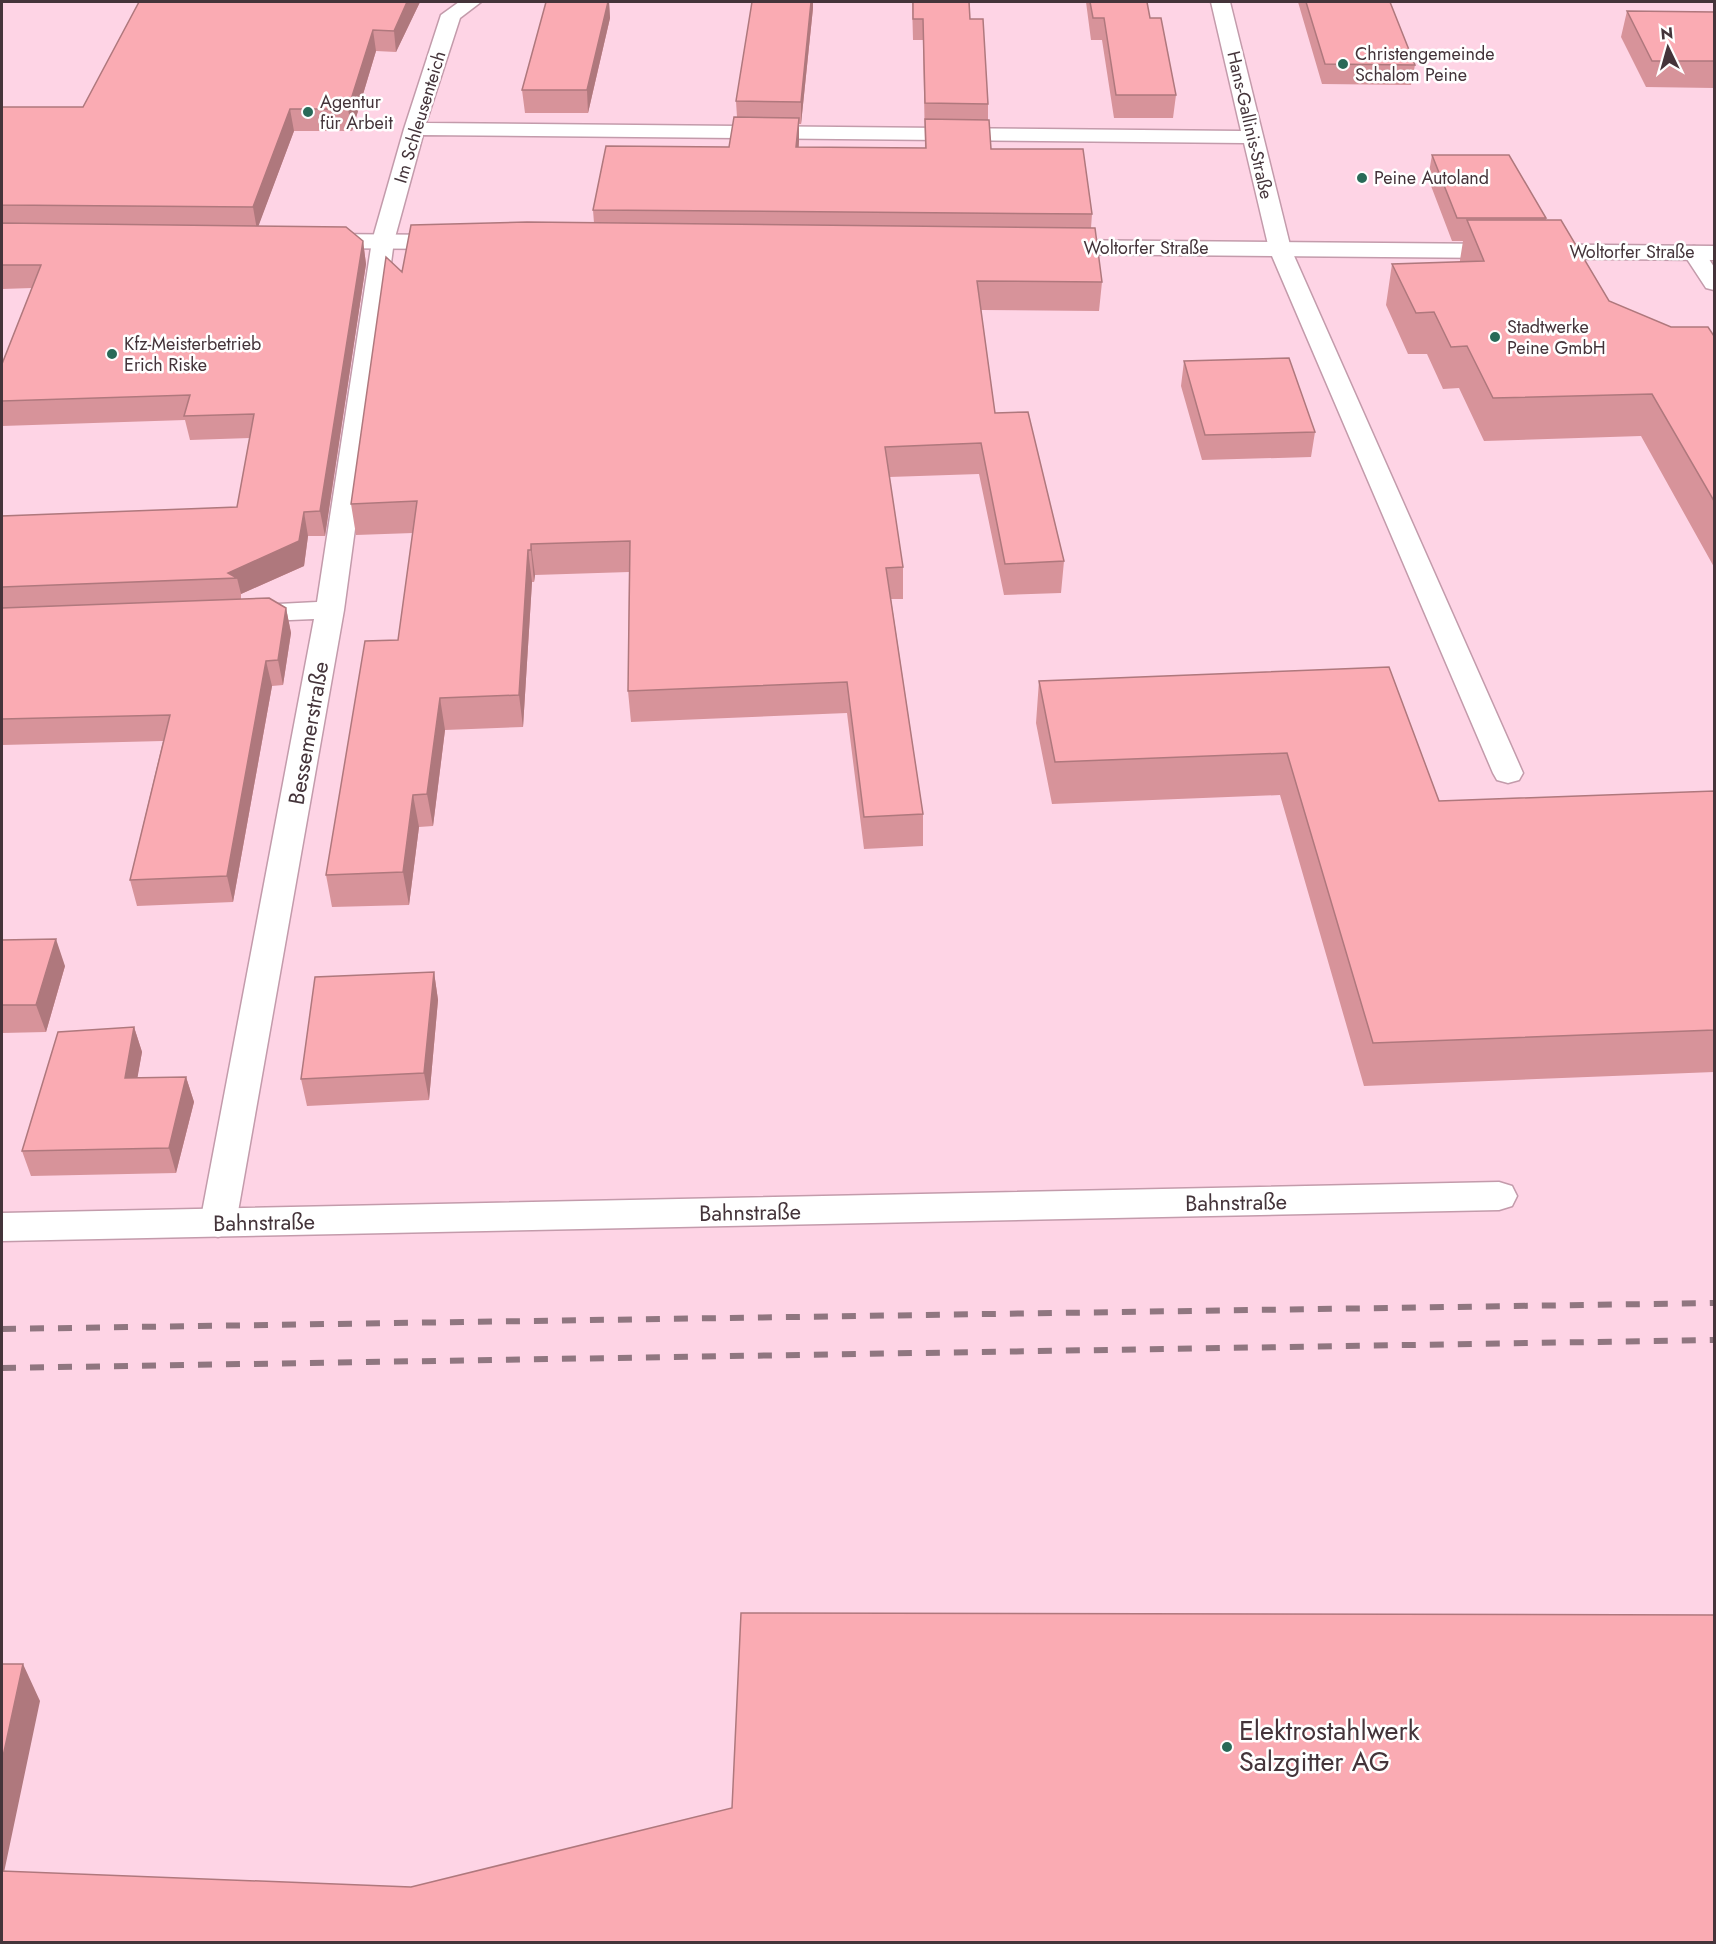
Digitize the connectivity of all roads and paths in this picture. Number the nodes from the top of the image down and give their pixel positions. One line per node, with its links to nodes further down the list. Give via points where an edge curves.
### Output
1 (471, 2): 3 (street, Im Schleusenteich, via 451,15)
2 (1221, 2): 4 (street, Hans-Gallinis-Straße)
3 (414, 129): 4 (street); 6 (street, Im Schleusenteich)
4 (1252, 137): 9 (street, Hans-Gallinis-Straße)
5 (300, 240): 6 (street)
6 (383, 241): 7 (street); 12 (street, Bessemerstraße)
7 (479, 242)
8 (1029, 247): 9 (street, Woltorfer Straße)
9 (1280, 249): 10 (street, Woltorfer Straße); 14 (street, Hans-Gallinis-Straße)
10 (1704, 253): 11 (street)
11 (1714, 283)
12 (330, 610): 13 (street); 16 (street, Bessemerstraße)
13 (213, 615)
14 (1508, 773)
15 (1499, 1196): 16 (street, Bahnstraße)
16 (218, 1223): 17 (street, Bahnstraße)
17 (2, 1227)

